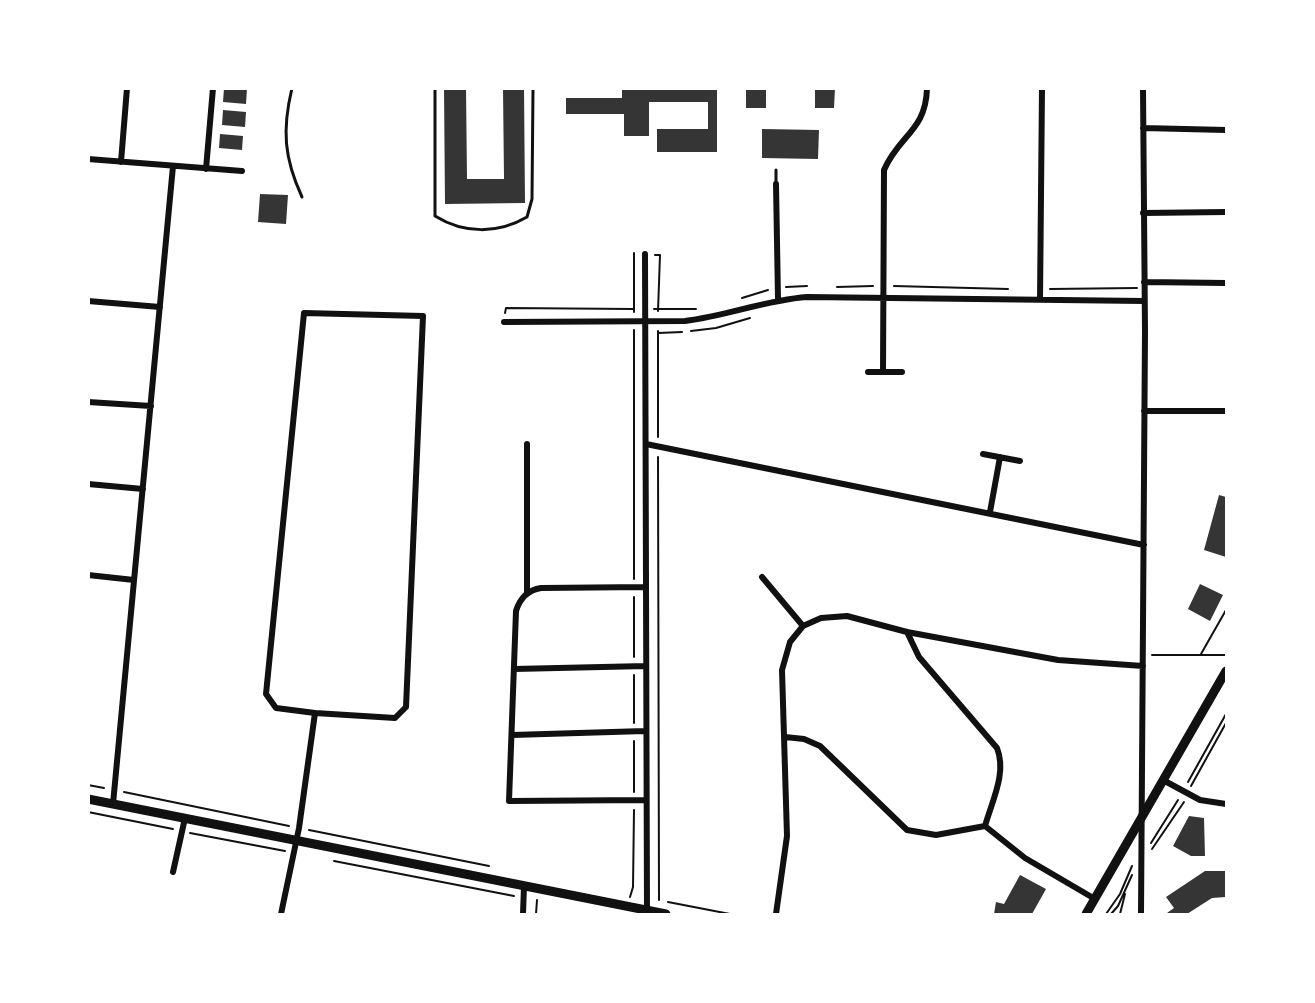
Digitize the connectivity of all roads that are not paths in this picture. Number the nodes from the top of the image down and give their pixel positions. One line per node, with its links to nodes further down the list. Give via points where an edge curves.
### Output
1 (127, 88): 12 (street)
2 (213, 88): 14 (street)
3 (292, 88): 18 (lane, via 285,135 289,169)
4 (435, 88): 5 (lane, via 435,216 447,224 468,229 496,230 527,217 532,199)
5 (533, 88)
6 (927, 88): 24 (street, via 920,122 884,170)
7 (1042, 88): 26 (street)
8 (1143, 88): 9 (street)
9 (1143, 128): 10 (street); 20 (street)
10 (1227, 130)
11 (88, 159): 12 (street)
12 (121, 162): 13 (street)
13 (173, 166): 14 (street); 29 (street)
14 (206, 169): 16 (street)
15 (776, 170): 17 (lane)
16 (242, 171)
17 (776, 184): 25 (street)
18 (302, 197)
19 (1227, 212): 20 (street)
20 (1143, 213): 22 (street)
21 (645, 254): 31 (street)
22 (1144, 282): 23 (street); 28 (street)
23 (1227, 283)
24 (885, 298): 25 (street); 26 (street); 33 (street)
25 (778, 299): 31 (street, via 710,318)
26 (1040, 300): 28 (street)
27 (88, 301): 29 (street)
28 (1144, 301): 37 (street)
29 (160, 307): 36 (street)
30 (504, 322): 31 (street)
31 (646, 322): 40 (street)
32 (868, 372): 33 (street)
33 (883, 372): 34 (street)
34 (902, 372)
35 (88, 402): 36 (street)
36 (151, 406): 45 (street)
37 (1144, 411): 38 (street); 47 (street)
38 (1227, 411)
39 (527, 444): 52 (street)
40 (646, 444): 46 (street); 51 (street)
41 (983, 454): 42 (street)
42 (1000, 457): 43 (street); 46 (street)
43 (1020, 461)
44 (88, 484): 45 (street)
45 (143, 489): 50 (street)
46 (990, 512): 47 (street)
47 (1144, 545): 56 (street)
48 (88, 575): 50 (street)
49 (762, 577): 53 (street)
50 (134, 580): 66 (street)
51 (646, 587): 52 (street, via 541,588); 55 (street)
52 (527, 593): 57 (street, via 516,611)
53 (803, 626): 54 (street, via 838,616); 62 (street, via 790,642 783,661)
54 (907, 632): 56 (street, via 1058,660); 70 (street, via 919,657 997,748 999,778)
55 (646, 666): 57 (street); 60 (street)
56 (1143, 666): 68 (street)
57 (514, 669): 61 (street)
58 (1227, 671): 63 (main road)
59 (315, 713): 59 (street, via 390,719 400,716 406,707 423,316 304,313 266,688 268,700 276,708); 71 (street)
60 (645, 731): 61 (street); 65 (street)
61 (512, 735): 65 (street, via 509,801)
62 (785, 737): 70 (street, via 820,746 908,830 936,835); 79 (street, via 787,836)
63 (1163, 780): 67 (street, via 1200,800); 68 (main road)
64 (88, 799): 66 (main road)
65 (646, 800): 75 (street)
66 (113, 804): 69 (main road)
67 (1227, 804)
68 (1143, 817): 74 (main road); 81 (street)
69 (185, 818): 71 (main road); 72 (street)
70 (985, 826): 74 (street, via 1025,858)
71 (296, 841): 73 (main road); 76 (street)
72 (173, 872)
73 (524, 886): 75 (main road); 77 (street)
74 (1095, 899): 80 (main road)
75 (647, 911): 78 (main road)
76 (281, 915)
77 (524, 915)
78 (666, 915)
79 (776, 915)
80 (1086, 915)
81 (1141, 915)

